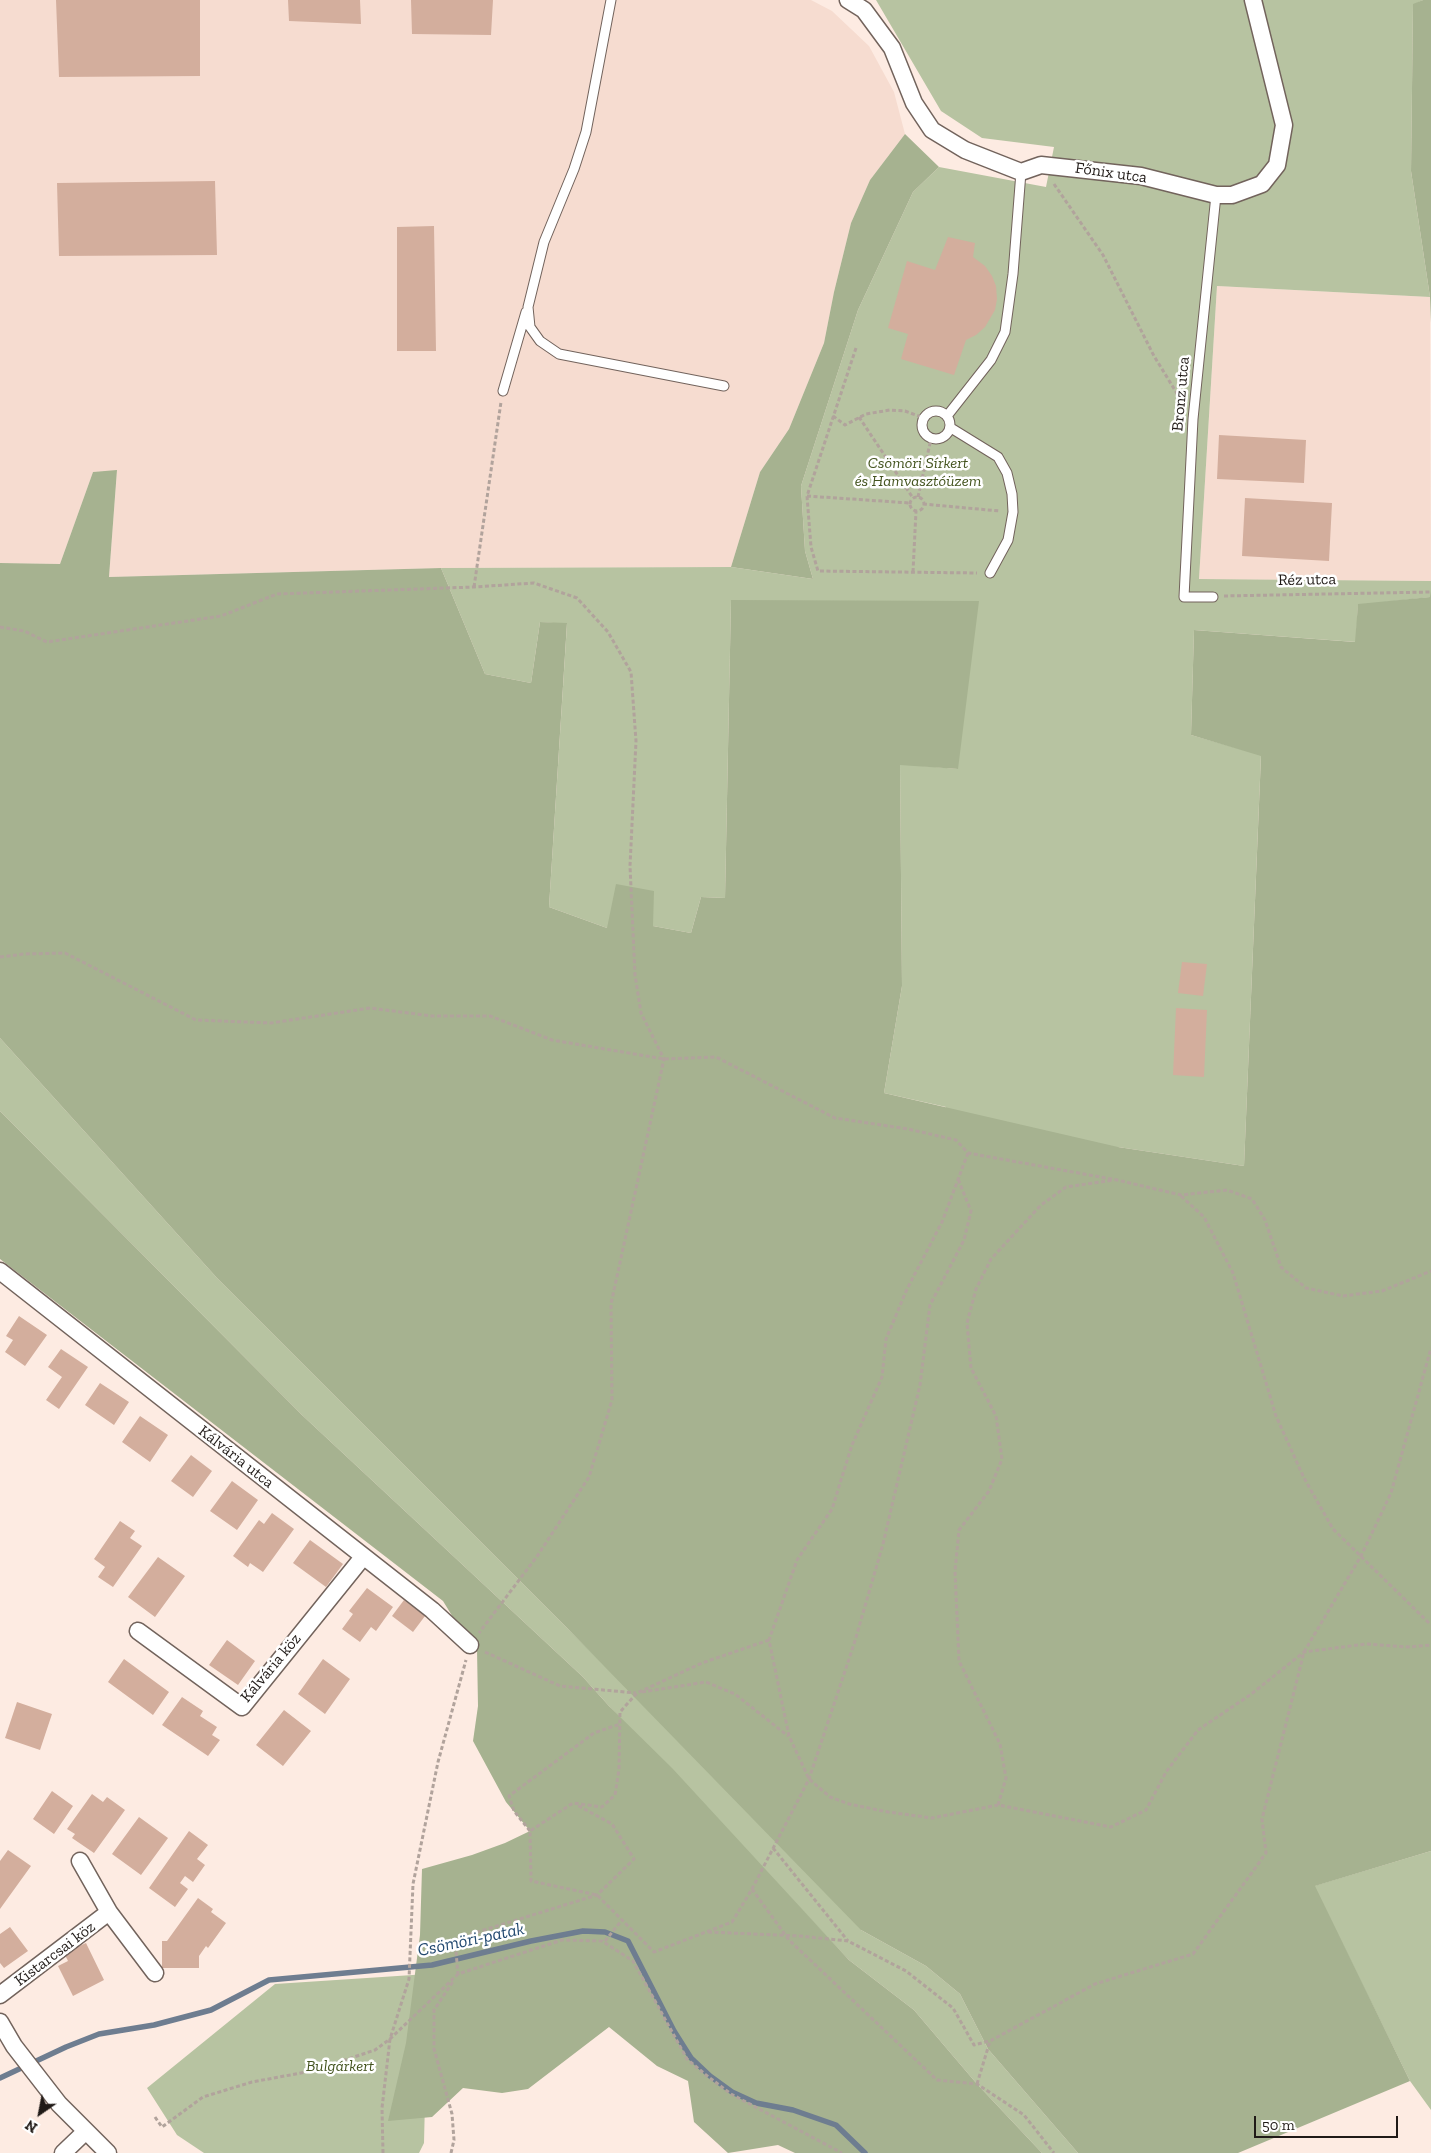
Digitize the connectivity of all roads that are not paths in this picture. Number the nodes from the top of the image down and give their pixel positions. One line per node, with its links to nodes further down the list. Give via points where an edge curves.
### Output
1 (611, 0): 6 (lane, via 586,132 544,242)
2 (848, 0): 4 (street, via 864,10 892,48 914,103 932,130 966,150)
3 (1253, 0): 5 (street, Főnix utca, via 1284,125 1277,165 1262,184 1232,195)
4 (1021, 172): 5 (street, Főnix utca, via 1041,165 1141,176); 9 (lane, via 1005,332 991,360)
5 (1216, 195): 12 (lane, Bronz utca, via 1193,419 1184,597)
6 (528, 308): 7 (lane, via 530,327 540,341 559,354); 8 (lane)
7 (724, 386)
8 (503, 390)
9 (947, 416): 10 (lane); 10 (lane, via 939,411 930,412 922,426 931,439 939,440)
10 (950, 428): 11 (lane, via 998,457 1012,494 1013,512 1008,540)
11 (990, 573)
12 (1213, 597)
13 (0, 1271): 14 (street, Kálvária utca)
14 (364, 1557): 15 (street, Kálvária köz, via 242,1707); 16 (street, Kálvária utca, via 432,1610)
15 (138, 1631)
16 (470, 1645)
17 (80, 1861): 18 (street, Kistarcsai köz)
18 (109, 1912): 19 (street, Kistarcsai köz); 20 (street, Kistarcsai köz)
19 (155, 1972)
20 (0, 1995)
21 (0, 2022): 22 (street, via 14,2046 59,2104)
22 (86, 2131): 23 (street); 24 (street)
23 (62, 2153)
24 (108, 2153)

